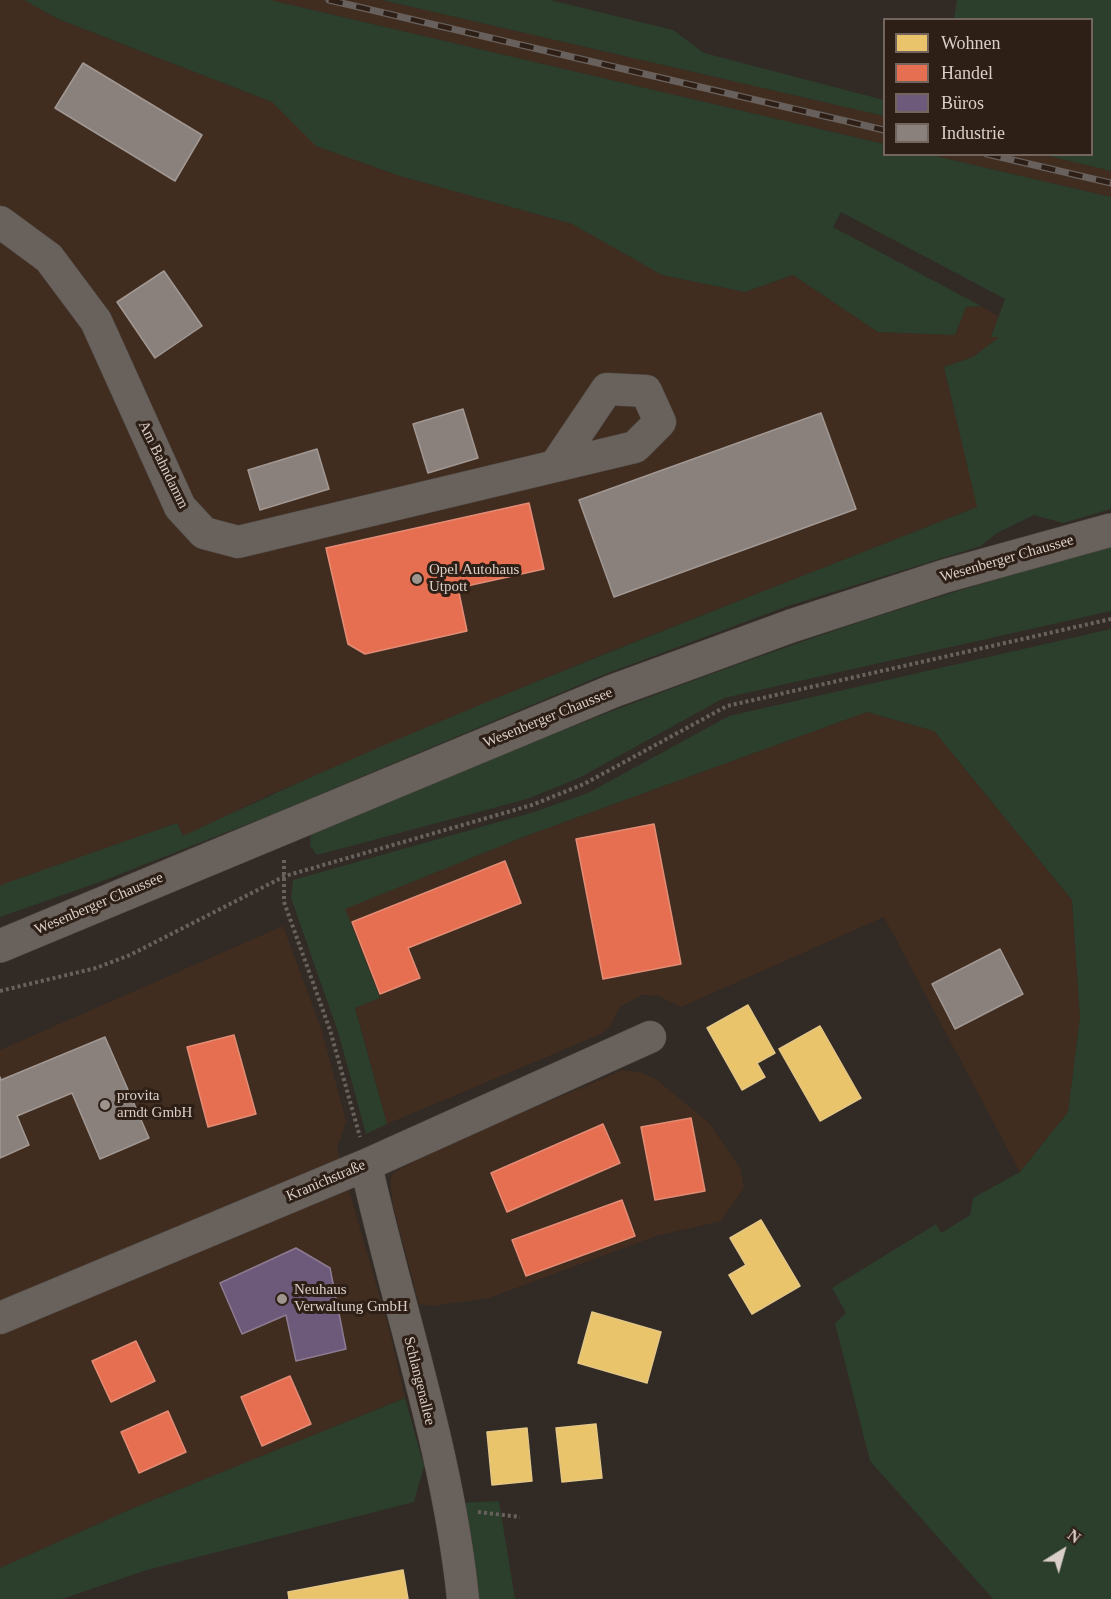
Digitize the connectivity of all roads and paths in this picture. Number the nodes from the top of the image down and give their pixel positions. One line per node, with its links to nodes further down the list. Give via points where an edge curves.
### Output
1 (0, 222): 2 (street, Am Bahndamm, via 49,258 96,321 180,507 204,533 238,542)
2 (555, 466)
3 (1111, 530): 5 (main road, Wesenberger Chaussee, via 945,576 791,626 613,691)
4 (1111, 619): 6 (path, via 727,706 584,784 532,805)
5 (281, 830): 6 (path); 7 (main road, Wesenberger Chaussee)
6 (285, 876): 8 (path, via 130,955 96,968); 10 (path, via 284,902 330,1030)
7 (0, 946)
8 (0, 991)
9 (650, 1036): 10 (street, Kranichstraße)
10 (366, 1165): 11 (street, Kranichstraße); 14 (street, Schlangenallee, via 433,1436 452,1522)
11 (0, 1318)
12 (496, 1512): 13 (path)
13 (520, 1517)
14 (463, 1599)

